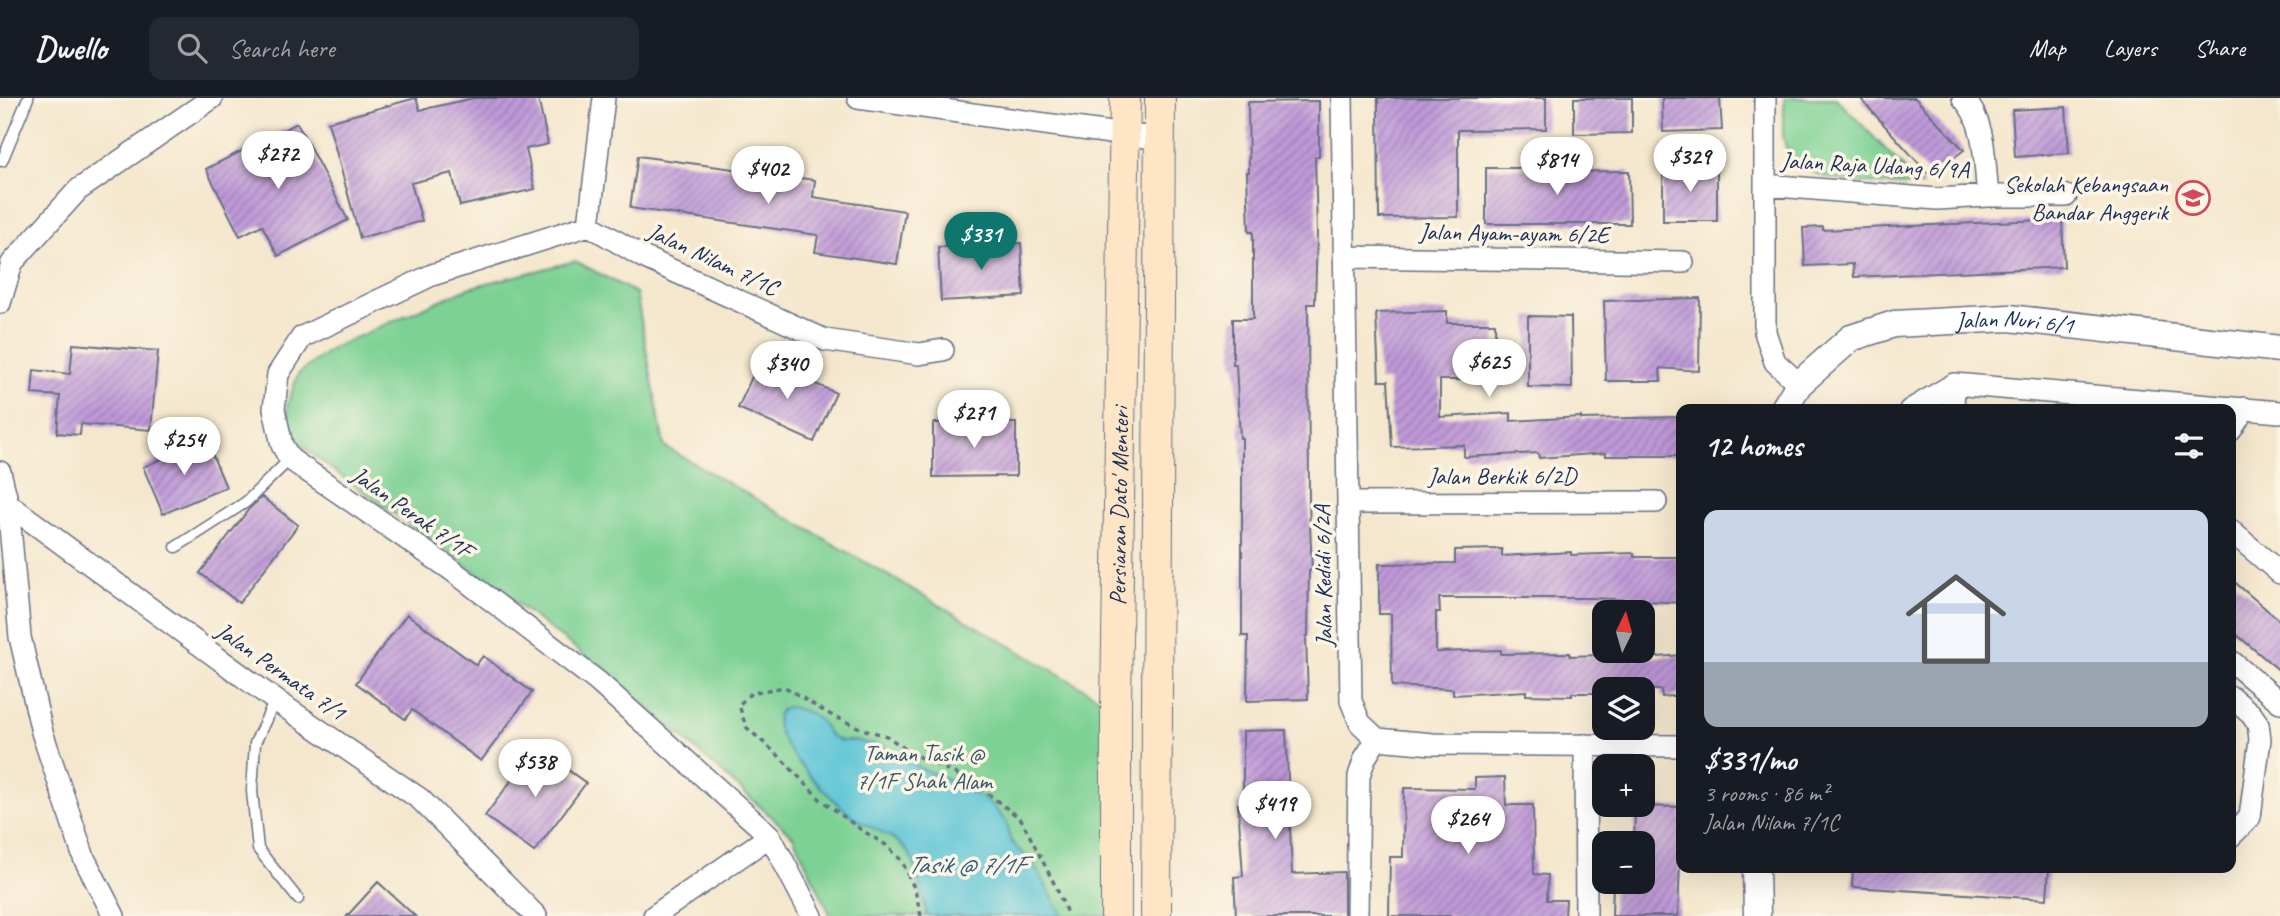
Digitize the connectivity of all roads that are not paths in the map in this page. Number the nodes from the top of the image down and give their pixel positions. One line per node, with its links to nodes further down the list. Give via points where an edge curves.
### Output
1 (28, 98): 12 (lane)
2 (212, 98): 19 (street, via 78,190 12,263)
3 (604, 98): 16 (street)
4 (858, 98): 10 (street)
5 (1125, 98): 10 (main road, Persiaran Dato' Menteri)
6 (1160, 98): 11 (main road, Persiaran Dato' Menteri)
7 (1342, 98): 17 (street, Jalan Kedidi 6/2A)
8 (1765, 98): 13 (street)
9 (1963, 98): 14 (street, via 1978,120)
10 (1125, 135): 11 (street); 57 (main road, Persiaran Dato' Menteri)
11 (1160, 138): 58 (main road, Persiaran Dato' Menteri)
12 (2, 161)
13 (1765, 185): 14 (street, Jalan Raja Udang 6/9A, via 1937,199); 22 (street, via 1765,332 1775,362)
14 (1988, 196): 15 (street, Jalan Raja Udang 6/9A)
15 (2066, 196)
16 (589, 225): 21 (street, Jalan Nilam 7/1C, via 643,257 825,340 919,354); 32 (street, via 432,275 302,337 278,374 274,409)
17 (1345, 257): 18 (street, Jalan Ayam-ayam 6/2E); 35 (street, Jalan Kedidi 6/2A)
18 (1683, 262)
19 (0, 303)
20 (2280, 349): 22 (street, Jalan Nuri 6/1, via 2008,318 1894,324 1851,338)
21 (943, 350)
22 (1799, 384): 24 (street, Jalan Nuri 6/1)
23 (1954, 384): 25 (street); 26 (street); 27 (street)
24 (1787, 404)
25 (1920, 404)
26 (1953, 404)
27 (2196, 404)
28 (2236, 407): 29 (street)
29 (2245, 408): 30 (street); 31 (street)
30 (2280, 412)
31 (2236, 422)
32 (290, 459): 38 (lane, via 246,502); 50 (street, Jalan Perak 7/1F, via 449,568 597,681)
33 (0, 472): 36 (street)
34 (1656, 502): 35 (street, Jalan Berkik 6/2D)
35 (1348, 503): 46 (street, Jalan Kedidi 6/2A, via 1350,701 1360,723)
36 (8, 504): 41 (street, Jalan Permata 7/1); 53 (street, via 20,638 42,732 84,858)
37 (2236, 535): 39 (street)
38 (176, 547)
39 (2280, 573)
40 (2236, 665): 43 (street)
41 (275, 701): 52 (lane, via 255,743 252,791 258,849); 54 (street, Jalan Permata 7/1, via 420,799)
42 (2236, 702): 45 (street)
43 (2280, 702)
44 (2280, 714): 45 (street)
45 (2258, 724): 49 (street, via 2250,817)
46 (1377, 739): 47 (street); 59 (street, via 1359,776)
47 (1585, 745): 48 (street); 60 (street)
48 (1676, 746)
49 (2236, 831)
50 (770, 836): 55 (street); 56 (street, Jalan Perak 7/1F)
51 (1756, 873): 61 (street)
52 (298, 899)
53 (114, 916)
54 (536, 916)
55 (654, 916)
56 (812, 916)
57 (1116, 916)
58 (1156, 916)
59 (1357, 916)
60 (1586, 916)
61 (1757, 916)

